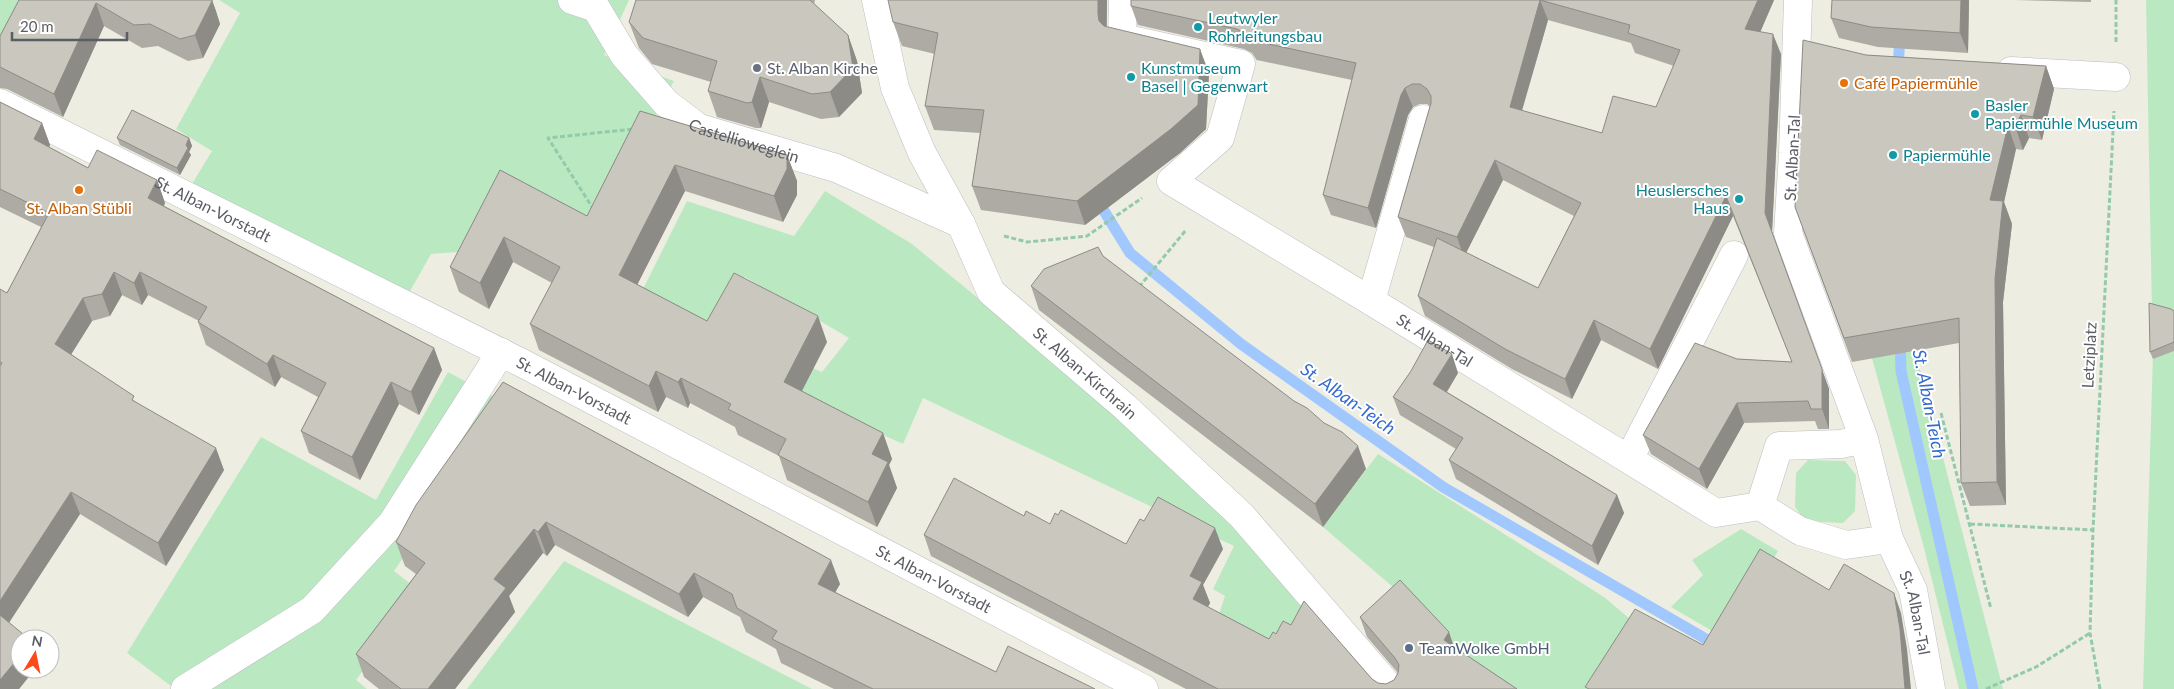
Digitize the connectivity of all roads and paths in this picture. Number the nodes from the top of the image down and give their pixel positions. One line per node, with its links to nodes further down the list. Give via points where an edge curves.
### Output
1 (572, 0): 15 (street, Castellioweglein, via 596,8 630,62 666,103 699,128 836,168)
2 (876, 0): 15 (street, St. Alban-Kirchrain, via 895,88 922,153)
3 (1124, 0): 19 (street, St. Alban-Tal, via 1122,38 1241,64 1220,138 1171,181)
4 (1798, 0): 6 (street, St. Alban-Tal)
5 (2116, 0): 9 (path, Letziplatz)
6 (1797, 44): 7 (street); 22 (street, St. Alban-Tal, via 1788,233)
7 (1823, 50)
8 (1988, 70): 9 (street)
9 (2116, 78): 26 (path, Letziplatz)
10 (0, 103): 20 (street, St. Alban-Vorstadt)
11 (1423, 119): 19 (street)
12 (635, 128): 14 (path, via 548,138)
13 (1131, 205): 15 (path, via 1087,236 1026,242)
14 (596, 214)
15 (961, 224): 32 (street, St. Alban-Kirchrain, via 990,292 1125,407 1242,516)
16 (1186, 231): 18 (path)
17 (1734, 255): 23 (street)
18 (1138, 288)
19 (1371, 301): 23 (street, St. Alban-Tal)
20 (501, 352): 30 (street, via 392,523 312,610); 31 (street, St. Alban-Vorstadt)
21 (1941, 413): 25 (path)
22 (1864, 439): 24 (street, via 1842,444 1779,446); 27 (street, St. Alban-Tal)
23 (1628, 459): 24 (street, St. Alban-Tal, via 1716,513)
24 (1760, 506): 27 (street, via 1800,531 1846,545)
25 (1970, 524): 26 (path); 28 (path)
26 (2092, 530): 29 (path, Letziplatz)
27 (1889, 539): 33 (street, St. Alban-Tal, via 1913,590)
28 (1992, 609)
29 (2090, 633): 34 (path, via 2036,667); 35 (path, Letziplatz)
30 (185, 689)
31 (1144, 689)
32 (1391, 689)
33 (1931, 689)
34 (1986, 689)
35 (2100, 689)

